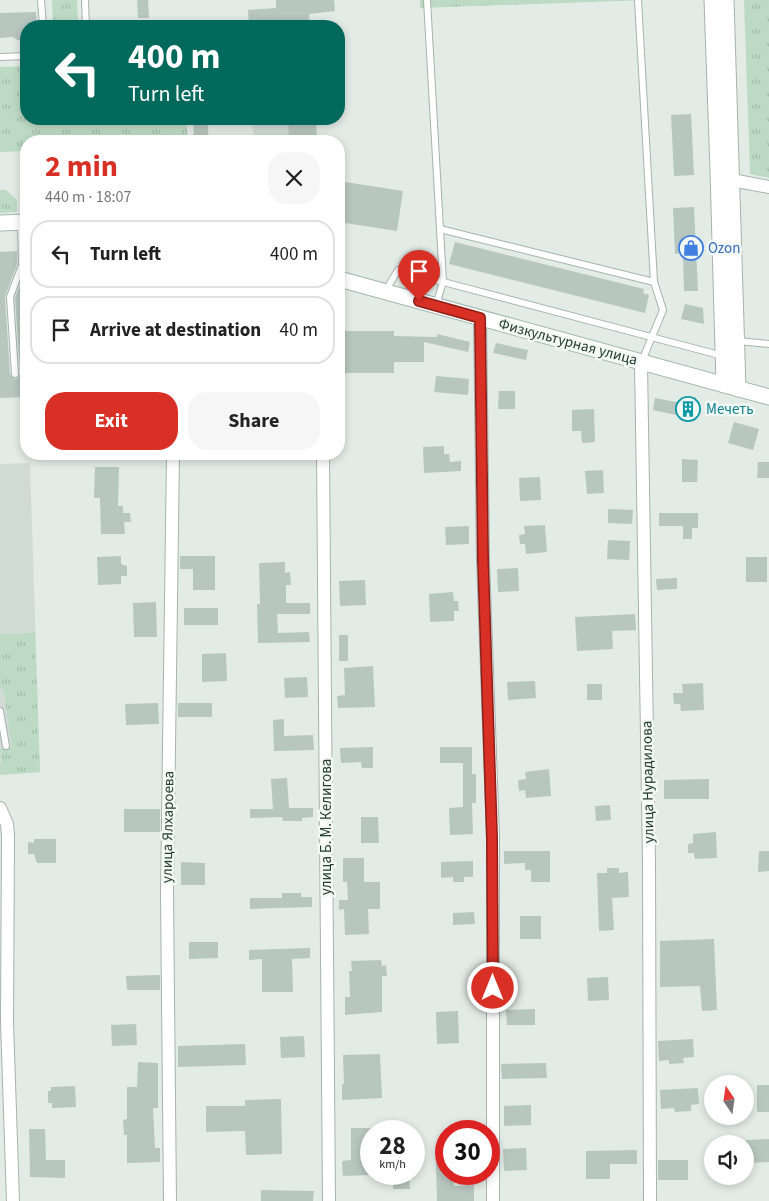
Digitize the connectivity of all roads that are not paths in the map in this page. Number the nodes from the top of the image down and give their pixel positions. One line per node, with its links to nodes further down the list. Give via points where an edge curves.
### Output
1 (41, 0): 7 (lane)
2 (85, 0): 8 (lane)
3 (426, 0): 15 (lane)
4 (638, 0): 19 (lane)
5 (712, 0): 26 (street)
6 (726, 0): 11 (street)
7 (43, 20)
8 (86, 20)
9 (20, 56): 10 (lane)
10 (0, 57)
11 (732, 180): 12 (street); 24 (street)
12 (769, 187)
13 (20, 222): 14 (street)
14 (0, 223)
15 (440, 229): 18 (lane); 19 (lane)
16 (20, 270): 28 (lane, via 10,297)
17 (345, 281): 20 (street, Физкультурная улица)
18 (443, 282): 20 (lane, via 398,270); 21 (lane); 23 (lane)
19 (654, 282): 23 (lane, via 663,310)
20 (385, 292): 21 (street, Физкультурная улица)
21 (436, 306): 22 (street, Физкультурная улица)
22 (480, 318): 27 (street, Физкультурная улица); 40 (street, via 483,560 492,838)
23 (652, 337): 26 (lane); 27 (lane)
24 (738, 341): 25 (lane); 29 (street)
25 (769, 344)
26 (724, 356): 29 (street)
27 (642, 362): 29 (street, Физкультурная улица); 41 (street, улица Нурадилова)
28 (15, 374)
29 (731, 387): 30 (street, Физкультурная улица)
30 (769, 397)
31 (173, 460): 38 (street, улица Ялхароева, via 167,894)
32 (323, 460): 39 (street, улица Б. М. Келигова)
33 (0, 711): 34 (lane)
34 (1, 723): 35 (lane)
35 (6, 746)
36 (0, 808): 37 (street, via 8,824 7,1022)
37 (13, 1201)
38 (170, 1201)
39 (329, 1201)
40 (493, 1201)
41 (650, 1201)

